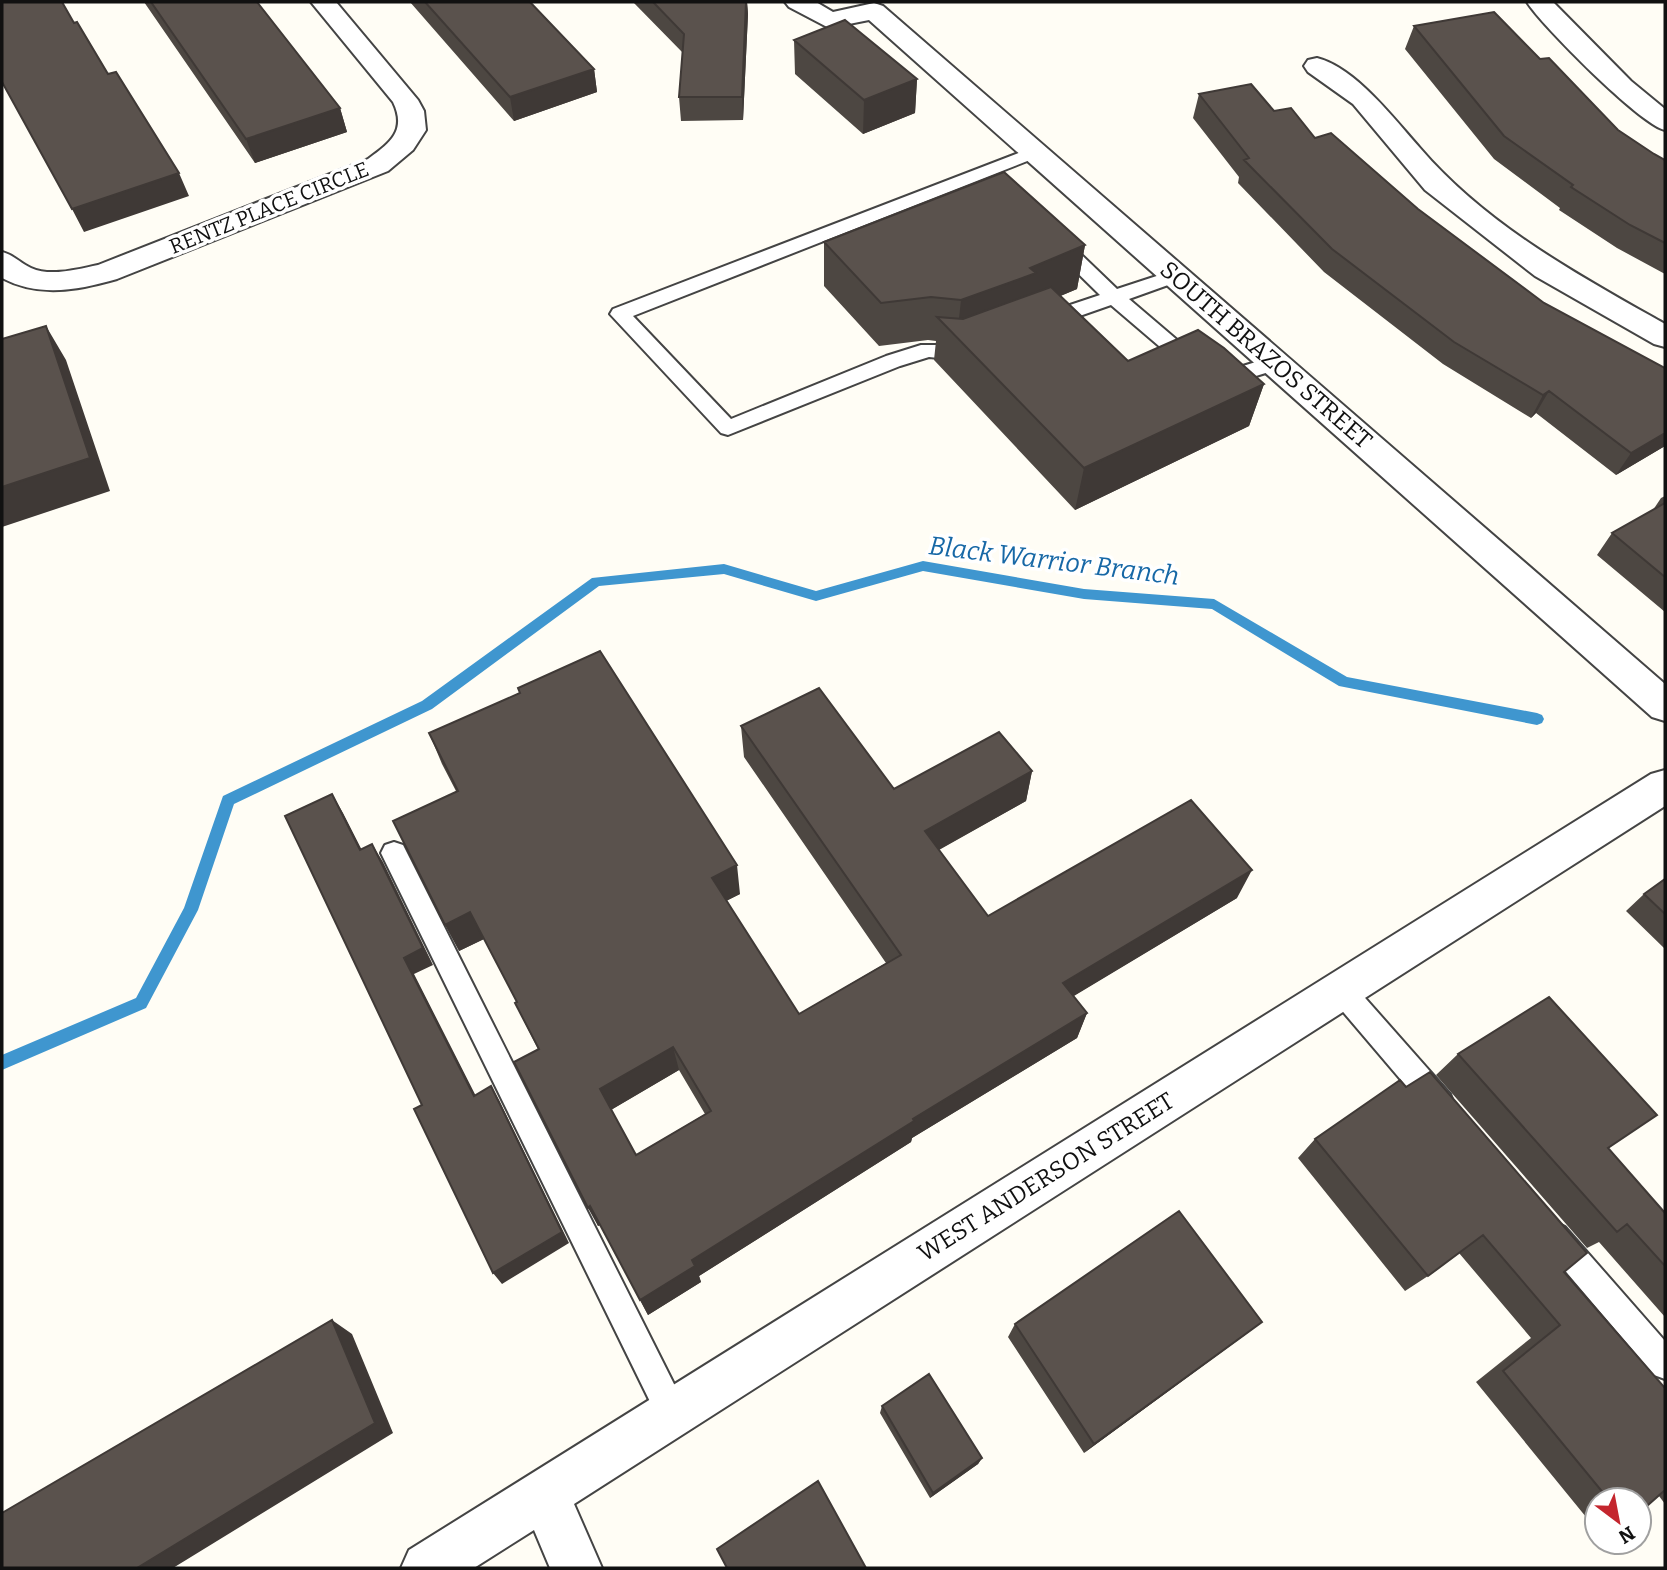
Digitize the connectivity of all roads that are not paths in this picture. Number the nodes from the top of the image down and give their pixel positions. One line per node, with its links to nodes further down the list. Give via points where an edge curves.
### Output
1 (323, 2): 11 (street, RENTZ PLACE CIRCLE, via 414,114 414,129 393,154 378,165 107,272 51,282 9,271)
2 (798, 2): 4 (street, via 829,20)
3 (1539, 2): 6 (street, via 1622,87)
4 (875, 6): 7 (street, SOUTH BRAZOS STREET)
5 (1317, 66): 15 (street, via 1362,99 1435,184 1545,269)
6 (1665, 122)
7 (1034, 152): 8 (lane); 12 (street, SOUTH BRAZOS STREET)
8 (983, 172): 9 (lane); 16 (lane, via 620,314 728,428 892,361 928,350 958,353)
9 (1003, 191)
10 (1043, 229): 13 (lane)
11 (2, 262)
12 (1175, 276): 13 (lane); 17 (street, SOUTH BRAZOS STREET)
13 (1112, 295): 14 (lane); 17 (lane, via 1214,382)
14 (1022, 329)
15 (1665, 337)
16 (984, 343)
17 (1275, 363): 18 (street, SOUTH BRAZOS STREET)
18 (1665, 706)
19 (1665, 786): 21 (street, WEST ANDERSON STREET)
20 (394, 853): 25 (lane)
21 (1342, 990): 22 (lane); 25 (street, WEST ANDERSON STREET)
22 (1458, 1125)
23 (1539, 1219): 24 (lane)
24 (1665, 1364)
25 (672, 1413): 26 (street, WEST ANDERSON STREET)
26 (544, 1493): 27 (street, WEST ANDERSON STREET); 28 (street)
27 (427, 1568)
28 (576, 1568)

